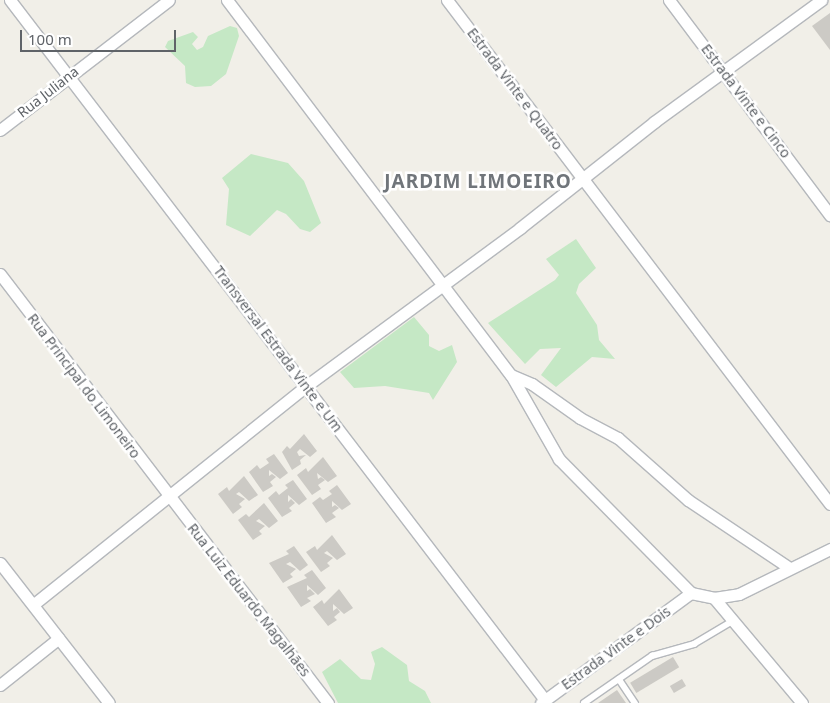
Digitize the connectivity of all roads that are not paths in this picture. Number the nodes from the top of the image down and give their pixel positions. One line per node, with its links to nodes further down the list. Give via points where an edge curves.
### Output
1 (10, 0): 8 (street, Transversal Estrada Vinte e Um)
2 (169, 0): 8 (street, Rua Juliana)
3 (227, 0): 13 (street)
4 (447, 0): 10 (street, Estrada Vinte e Quatro)
5 (669, 0): 7 (street, Estrada Vinte e Cinco)
6 (820, 0): 7 (street)
7 (724, 70): 10 (street); 11 (street, Estrada Vinte e Cinco)
8 (69, 76): 9 (street, Rua Juliana); 15 (street, Transversal Estrada Vinte e Um)
9 (0, 130)
10 (583, 178): 13 (street); 17 (street, Estrada Vinte e Quatro)
11 (830, 215)
12 (0, 274): 16 (street, Rua Principal do Limoneiro)
13 (445, 284): 14 (street); 15 (street)
14 (512, 375): 20 (street, via 618,438 688,500); 21 (street, via 559,459)
15 (306, 386): 16 (street); 29 (street, Transversal Estrada Vinte e Um)
16 (169, 497): 23 (street); 30 (street, Rua Luiz Eduardo Magalhães)
17 (830, 504)
18 (830, 549): 20 (street)
19 (1, 567): 23 (street)
20 (788, 567): 22 (street, via 739,594)
21 (690, 593): 22 (street); 29 (street, Estrada Vinte e Dois)
22 (714, 598): 24 (street)
23 (34, 604): 25 (street)
24 (731, 622): 26 (lane, via 694,644 652,656); 33 (street)
25 (59, 638): 27 (street); 28 (street)
26 (619, 679): 31 (lane); 32 (lane)
27 (0, 686)
28 (106, 702)
29 (543, 702)
30 (328, 703)
31 (584, 703)
32 (635, 703)
33 (802, 703)

